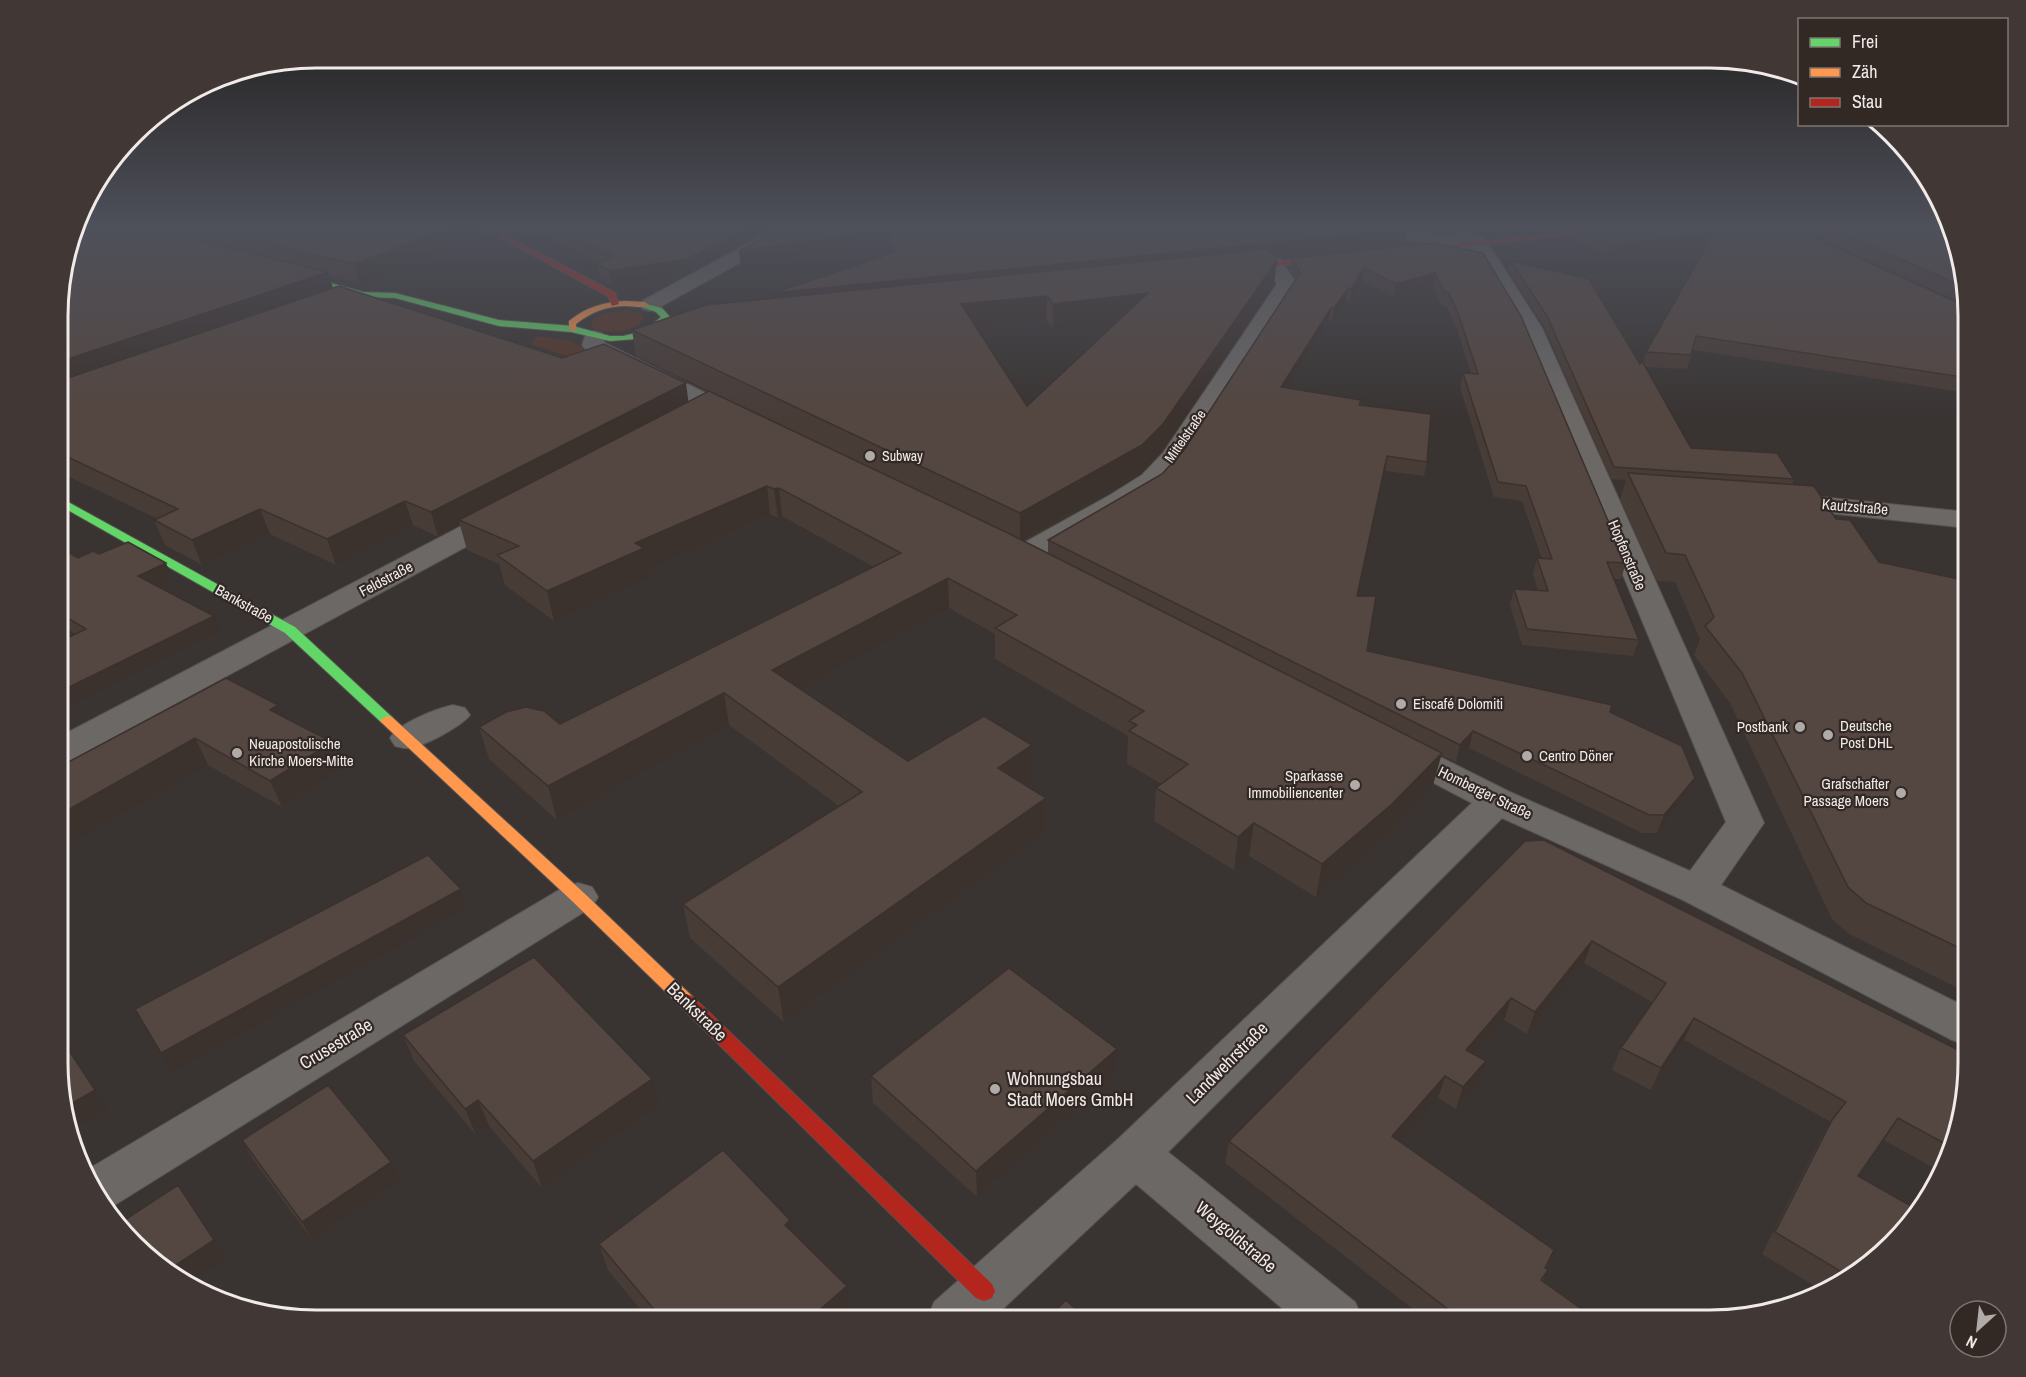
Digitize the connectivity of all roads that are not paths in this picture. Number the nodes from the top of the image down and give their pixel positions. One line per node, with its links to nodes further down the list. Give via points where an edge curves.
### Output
1 (352, 290): 6 (street)
2 (603, 290): 8 (street, via 612,295)
3 (676, 290): 9 (street)
4 (1283, 290): 22 (street, Mittelstraße, via 1172,458 1151,481 1090,518 1010,551)
5 (1508, 290): 16 (street, Hopfenstraße, via 1531,328)
6 (362, 294): 7 (street); 12 (street, via 395,296 499,323)
7 (330, 303)
8 (615, 304): 9 (street); 12 (street, via 579,315 572,323)
9 (649, 305): 10 (street, via 665,314)
10 (665, 321): 11 (street); 12 (street, via 631,337)
11 (682, 321)
12 (583, 333): 13 (street, via 597,348)
13 (713, 406): 14 (street); 15 (street)
14 (684, 420)
15 (763, 431)
16 (1598, 488): 17 (street); 29 (street, Hopfenstraße, via 1745,823)
17 (1630, 490)
18 (1763, 500): 21 (street, Kautzstraße)
19 (529, 502): 23 (street, Feldstraße)
20 (68, 505): 23 (street, Bankstraße)
21 (1958, 519)
22 (1053, 572)
23 (290, 630): 26 (street, Bankstraße); 27 (street, Feldstraße)
24 (453, 715): 26 (street)
25 (1370, 735): 28 (street, Homberger Straße)
26 (407, 738): 30 (street, Bankstraße)
27 (68, 748)
28 (1482, 816): 29 (street, Homberger Straße); 32 (street, Landwehrstraße)
29 (1697, 890): 31 (street, Homberger Straße)
30 (578, 897): 33 (street, Crusestraße); 34 (street, Bankstraße)
31 (1958, 1023)
32 (1135, 1154): 34 (street, Landwehrstraße); 35 (street, Weygoldstraße)
33 (102, 1187)
34 (968, 1306)
35 (1324, 1310)

